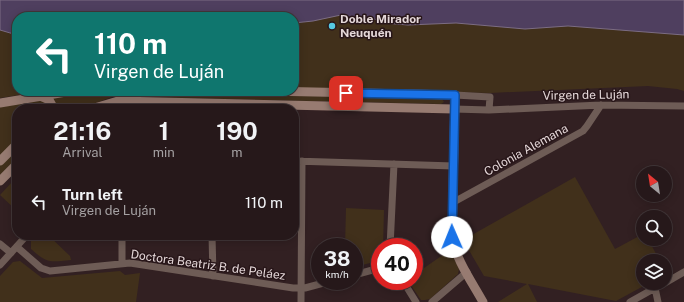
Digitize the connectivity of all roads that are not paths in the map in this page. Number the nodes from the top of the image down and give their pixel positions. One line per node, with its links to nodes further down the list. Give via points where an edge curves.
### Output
1 (299, 92): 2 (street)
2 (455, 95): 11 (street); 12 (street, via 490,97)
3 (37, 96): 4 (street); 5 (street, via 48,99)
4 (0, 103)
5 (52, 104)
6 (107, 104): 7 (street, Virgen de Luján)
7 (122, 104)
8 (601, 106): 9 (street, Virgen de Luján); 12 (street, Virgen de Luján); 20 (street, Colonia Alemana, via 583,131)
9 (684, 106)
10 (299, 108): 11 (street, Virgen de Luján)
11 (454, 110): 12 (street, Virgen de Luján); 17 (street)
12 (489, 110)
13 (12, 149): 14 (street)
14 (0, 161)
15 (299, 161): 16 (street)
16 (394, 164): 17 (street); 22 (street)
17 (454, 166): 20 (street)
18 (12, 169): 19 (street)
19 (0, 181)
20 (452, 203): 31 (street, via 453,242)
21 (299, 204): 36 (street)
22 (390, 238)
23 (23, 240): 27 (street)
24 (122, 240): 29 (street)
25 (212, 240): 33 (street)
26 (0, 244): 28 (street)
27 (17, 247): 28 (street); 29 (street, Doctora Beatriz B. de Peláez, via 38,266 47,270)
28 (11, 253): 30 (street)
29 (122, 263): 33 (street, Doctora Beatriz B. de Peláez)
30 (0, 265)
31 (467, 272): 42 (street); 43 (street)
32 (684, 272): 34 (street)
33 (213, 276): 36 (street, Doctora Beatriz B. de Peláez)
34 (672, 279)
35 (311, 286): 36 (street, Doctora Beatriz B. de Peláez)
36 (301, 289): 40 (street)
37 (409, 290): 41 (street)
38 (652, 290): 44 (street)
39 (656, 290): 45 (street)
40 (301, 302)
41 (416, 302)
42 (432, 302)
43 (483, 302)
44 (630, 302)
45 (658, 302)

